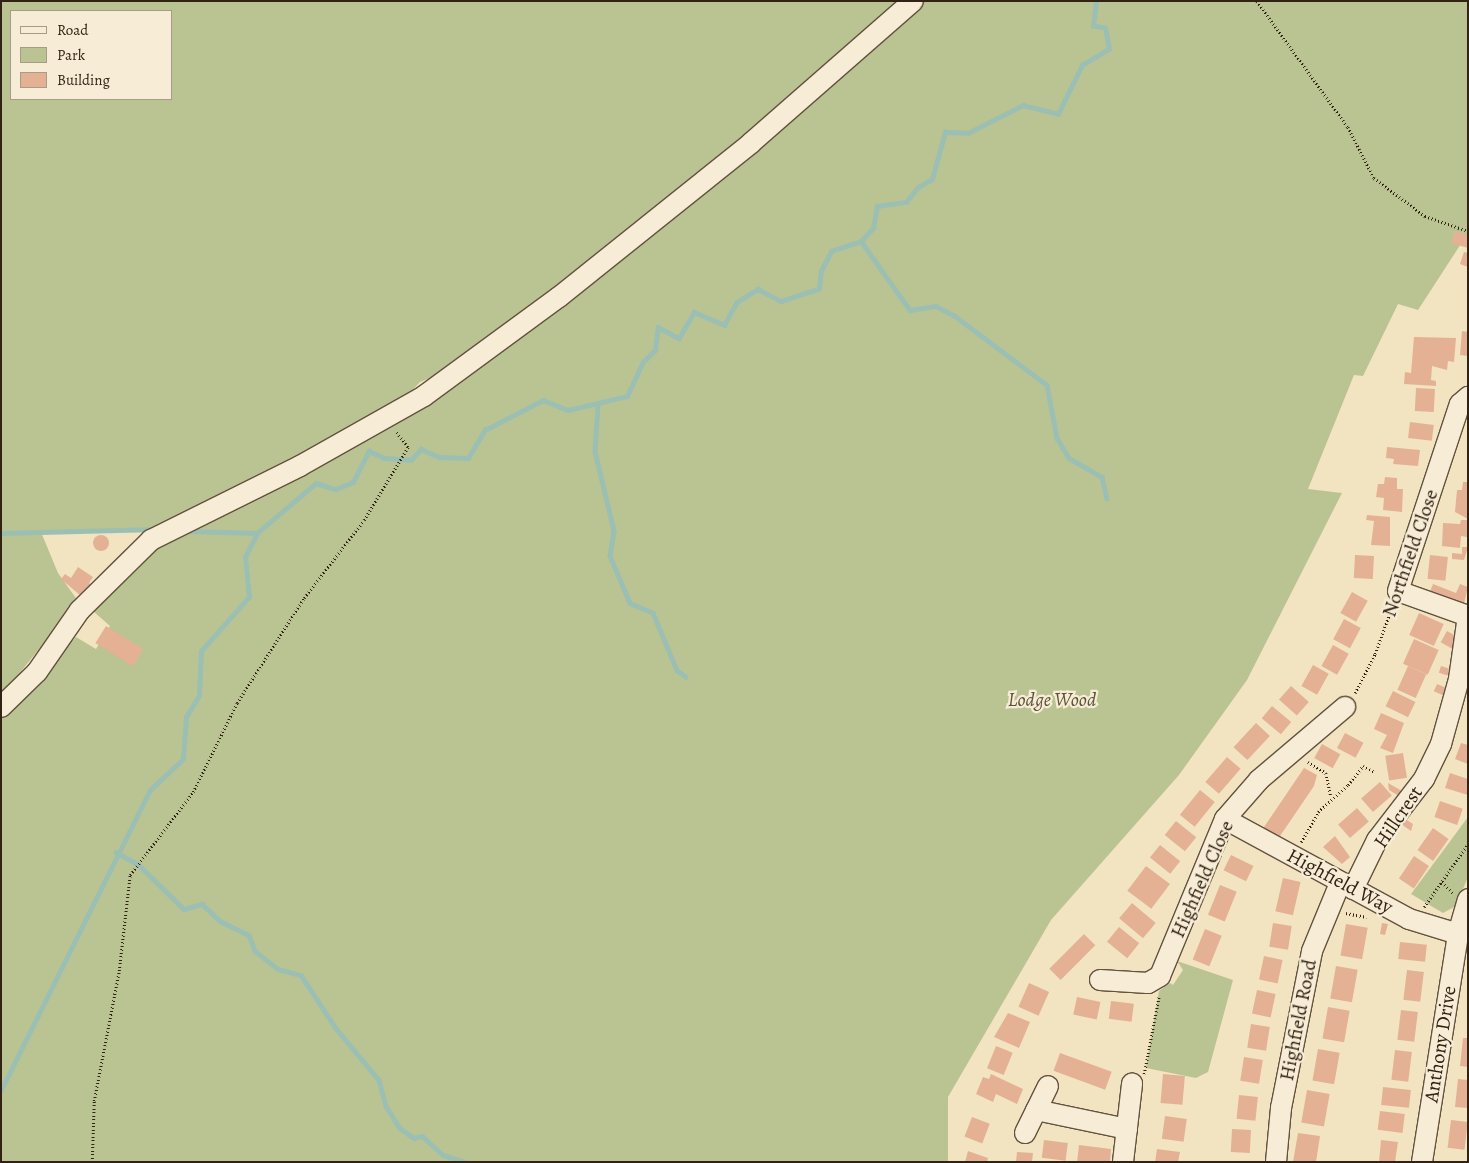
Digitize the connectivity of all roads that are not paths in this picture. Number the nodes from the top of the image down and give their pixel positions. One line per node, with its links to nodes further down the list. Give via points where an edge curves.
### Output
1 (912, 1): 4 (street, via 781,118 559,297 424,396 300,466 151,540 80,610 37,672)
2 (1468, 397): 3 (street, Northfield Close, via 1460,404 1398,591)
3 (1468, 616): 7 (street, Hillcrest, via 1460,679 1441,744 1403,810 1377,840)
4 (1, 707)
5 (1345, 707): 6 (street, Highfield Close, via 1259,780)
6 (1225, 819): 7 (street, Highfield Way); 10 (street, Highfield Close, via 1156,979 1148,983)
7 (1347, 886): 9 (street, Highfield Way, via 1409,919); 17 (street, Highfield Road, via 1312,951 1281,1108)
8 (1463, 899): 9 (street, Anthony Drive)
9 (1458, 934): 18 (street, Anthony Drive)
10 (1100, 980)
11 (1132, 1084): 14 (street)
12 (1048, 1086): 13 (street)
13 (1036, 1110): 14 (street); 15 (street)
14 (1127, 1128): 16 (street)
15 (1025, 1133)
16 (1124, 1162)
17 (1276, 1162)
18 (1422, 1162)

